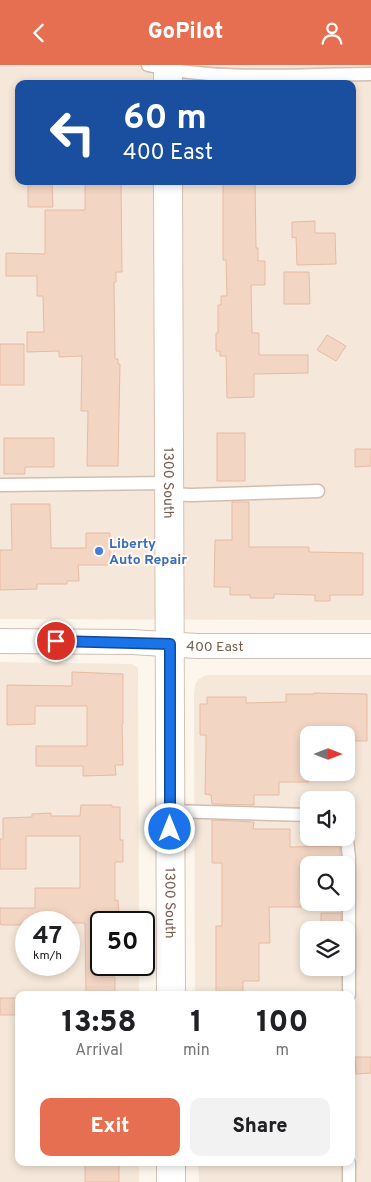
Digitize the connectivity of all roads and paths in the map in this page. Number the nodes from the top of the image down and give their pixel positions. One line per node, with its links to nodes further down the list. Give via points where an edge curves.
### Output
1 (163, 71): 2 (lane, via 222,75)
2 (371, 74)
3 (168, 185): 5 (main road, 1300 South)
4 (0, 485): 5 (lane)
5 (169, 488): 6 (lane, via 191,495); 8 (main road, 1300 South)
6 (318, 491)
7 (0, 641): 8 (street, 400 East)
8 (170, 644): 9 (street, 400 East); 10 (main road, 1300 South)
9 (371, 646)
10 (170, 811): 11 (lane); 13 (main road, 1300 South)
11 (300, 815)
12 (347, 846): 14 (lane)
13 (171, 991)
14 (349, 991)
15 (171, 1166): 17 (main road)
16 (349, 1166): 18 (lane)
17 (171, 1182)
18 (350, 1182)

